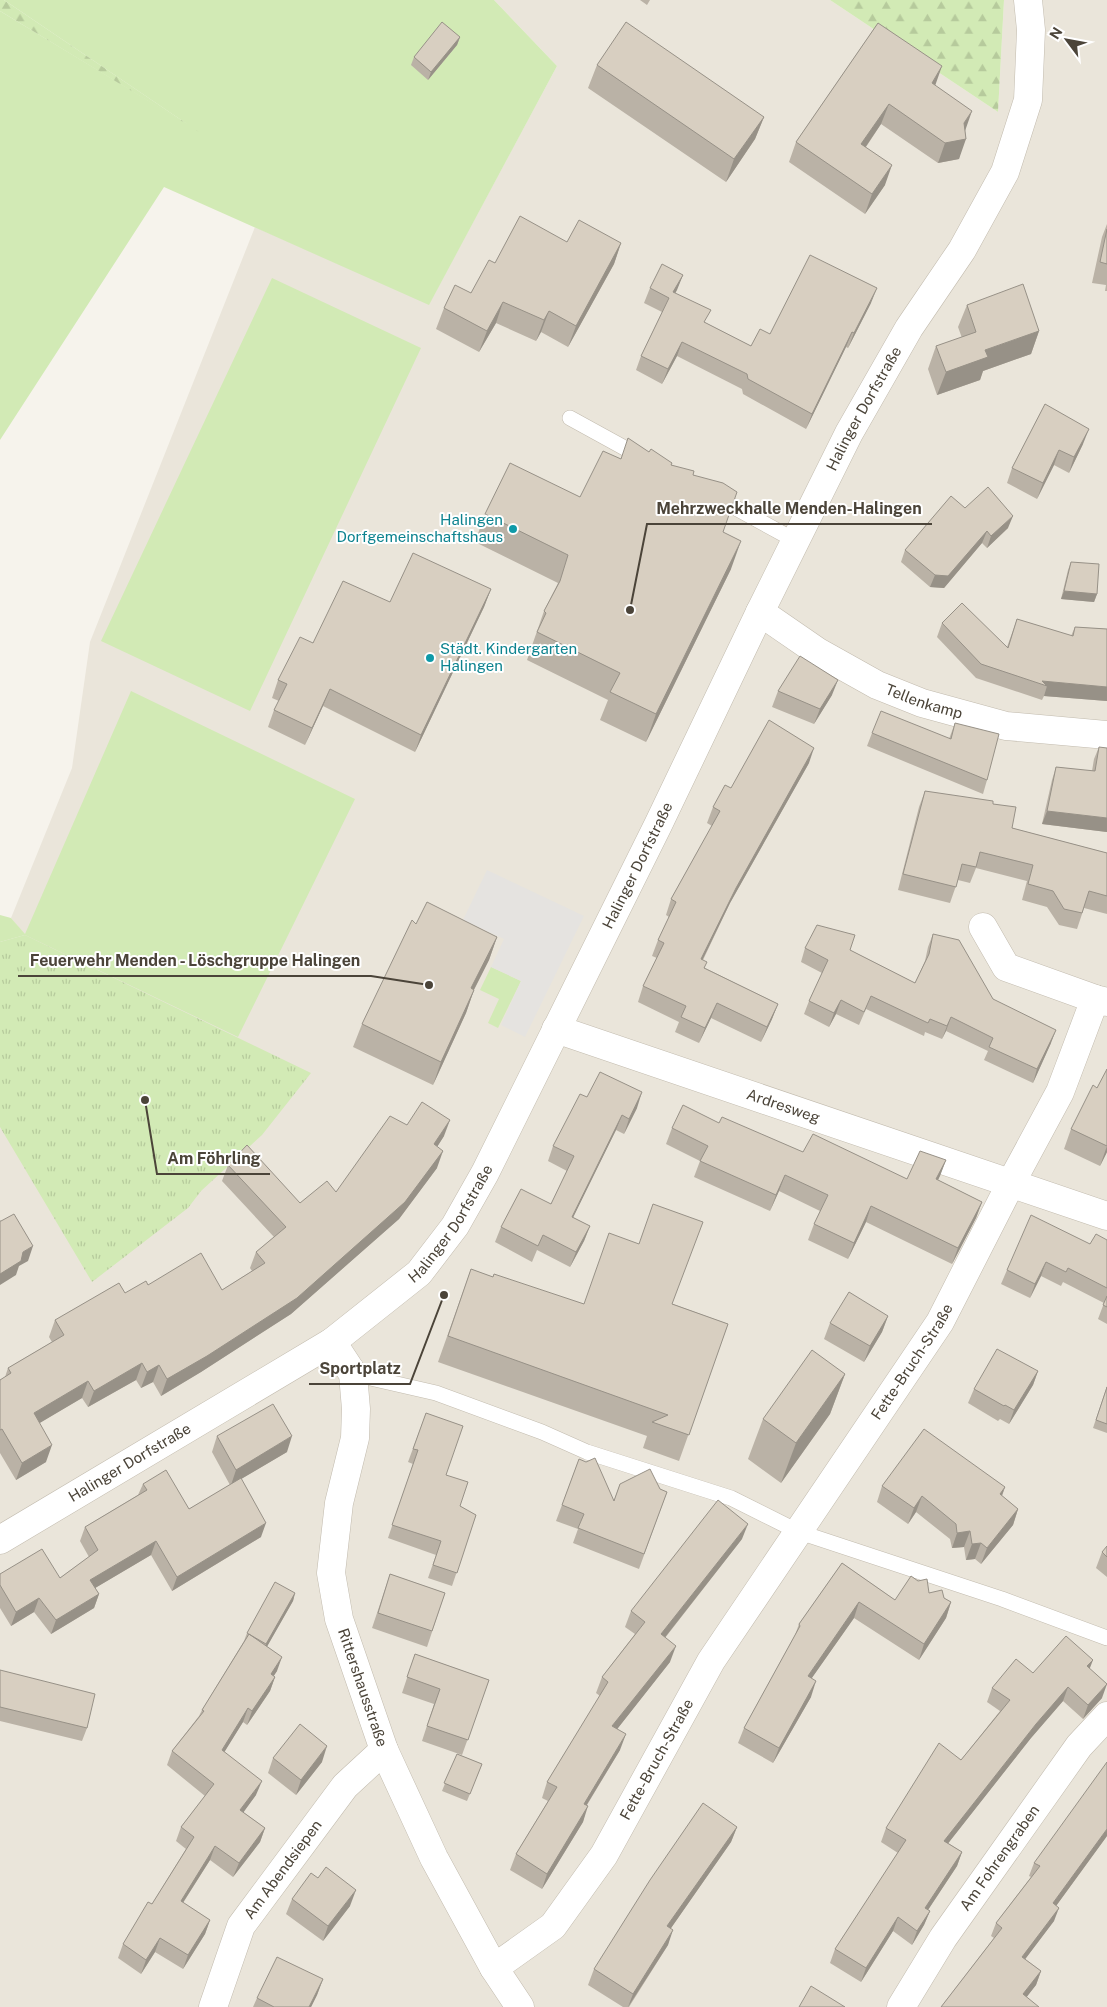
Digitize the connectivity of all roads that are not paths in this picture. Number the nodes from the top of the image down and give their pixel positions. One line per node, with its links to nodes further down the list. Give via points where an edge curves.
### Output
1 (1028, 0): 5 (street, Halinger Dorfstraße, via 1031,30 1028,100 1005,172 962,250 908,328 858,417)
2 (570, 418): 3 (lane)
3 (657, 465)
4 (700, 489): 5 (lane)
5 (796, 541): 6 (street, Halinger Dorfstraße)
6 (760, 612): 7 (street, Tellenkamp, via 818,652 878,686 922,703 1006,726); 10 (street, Halinger Dorfstraße)
7 (1107, 735)
8 (983, 927): 9 (street, via 1006,967)
9 (1101, 1000): 11 (street, via 1060,1092)
10 (556, 1029): 11 (street, Ardresweg); 13 (street, Halinger Dorfstraße, via 485,1173 455,1226 419,1273)
11 (1012, 1181): 12 (street, Ardresweg); 15 (street, Fette-Bruch-Straße, via 940,1322)
12 (1107, 1216)
13 (332, 1342): 14 (street, Rittershausstraße); 16 (street, Halinger Dorfstraße)
14 (353, 1374): 15 (lane, via 436,1394 542,1432 587,1452 732,1498); 19 (street, Rittershausstraße, via 355,1438 339,1503 331,1573 339,1619)
15 (799, 1532): 17 (lane, via 1002,1599); 20 (street, Fette-Bruch-Straße, via 712,1661 604,1854 553,1926)
16 (0, 1540)
17 (1107, 1638)
18 (1107, 1716): 23 (street, Am Fohrengraben, via 1079,1746 943,1938)
19 (384, 1750): 20 (street, Rittershausstraße, via 434,1858); 21 (street, Am Abendsiepen, via 345,1786 241,1926)
20 (494, 1968): 22 (street, Rittershausstraße)
21 (214, 2007)
22 (520, 2007)
23 (901, 2007)

